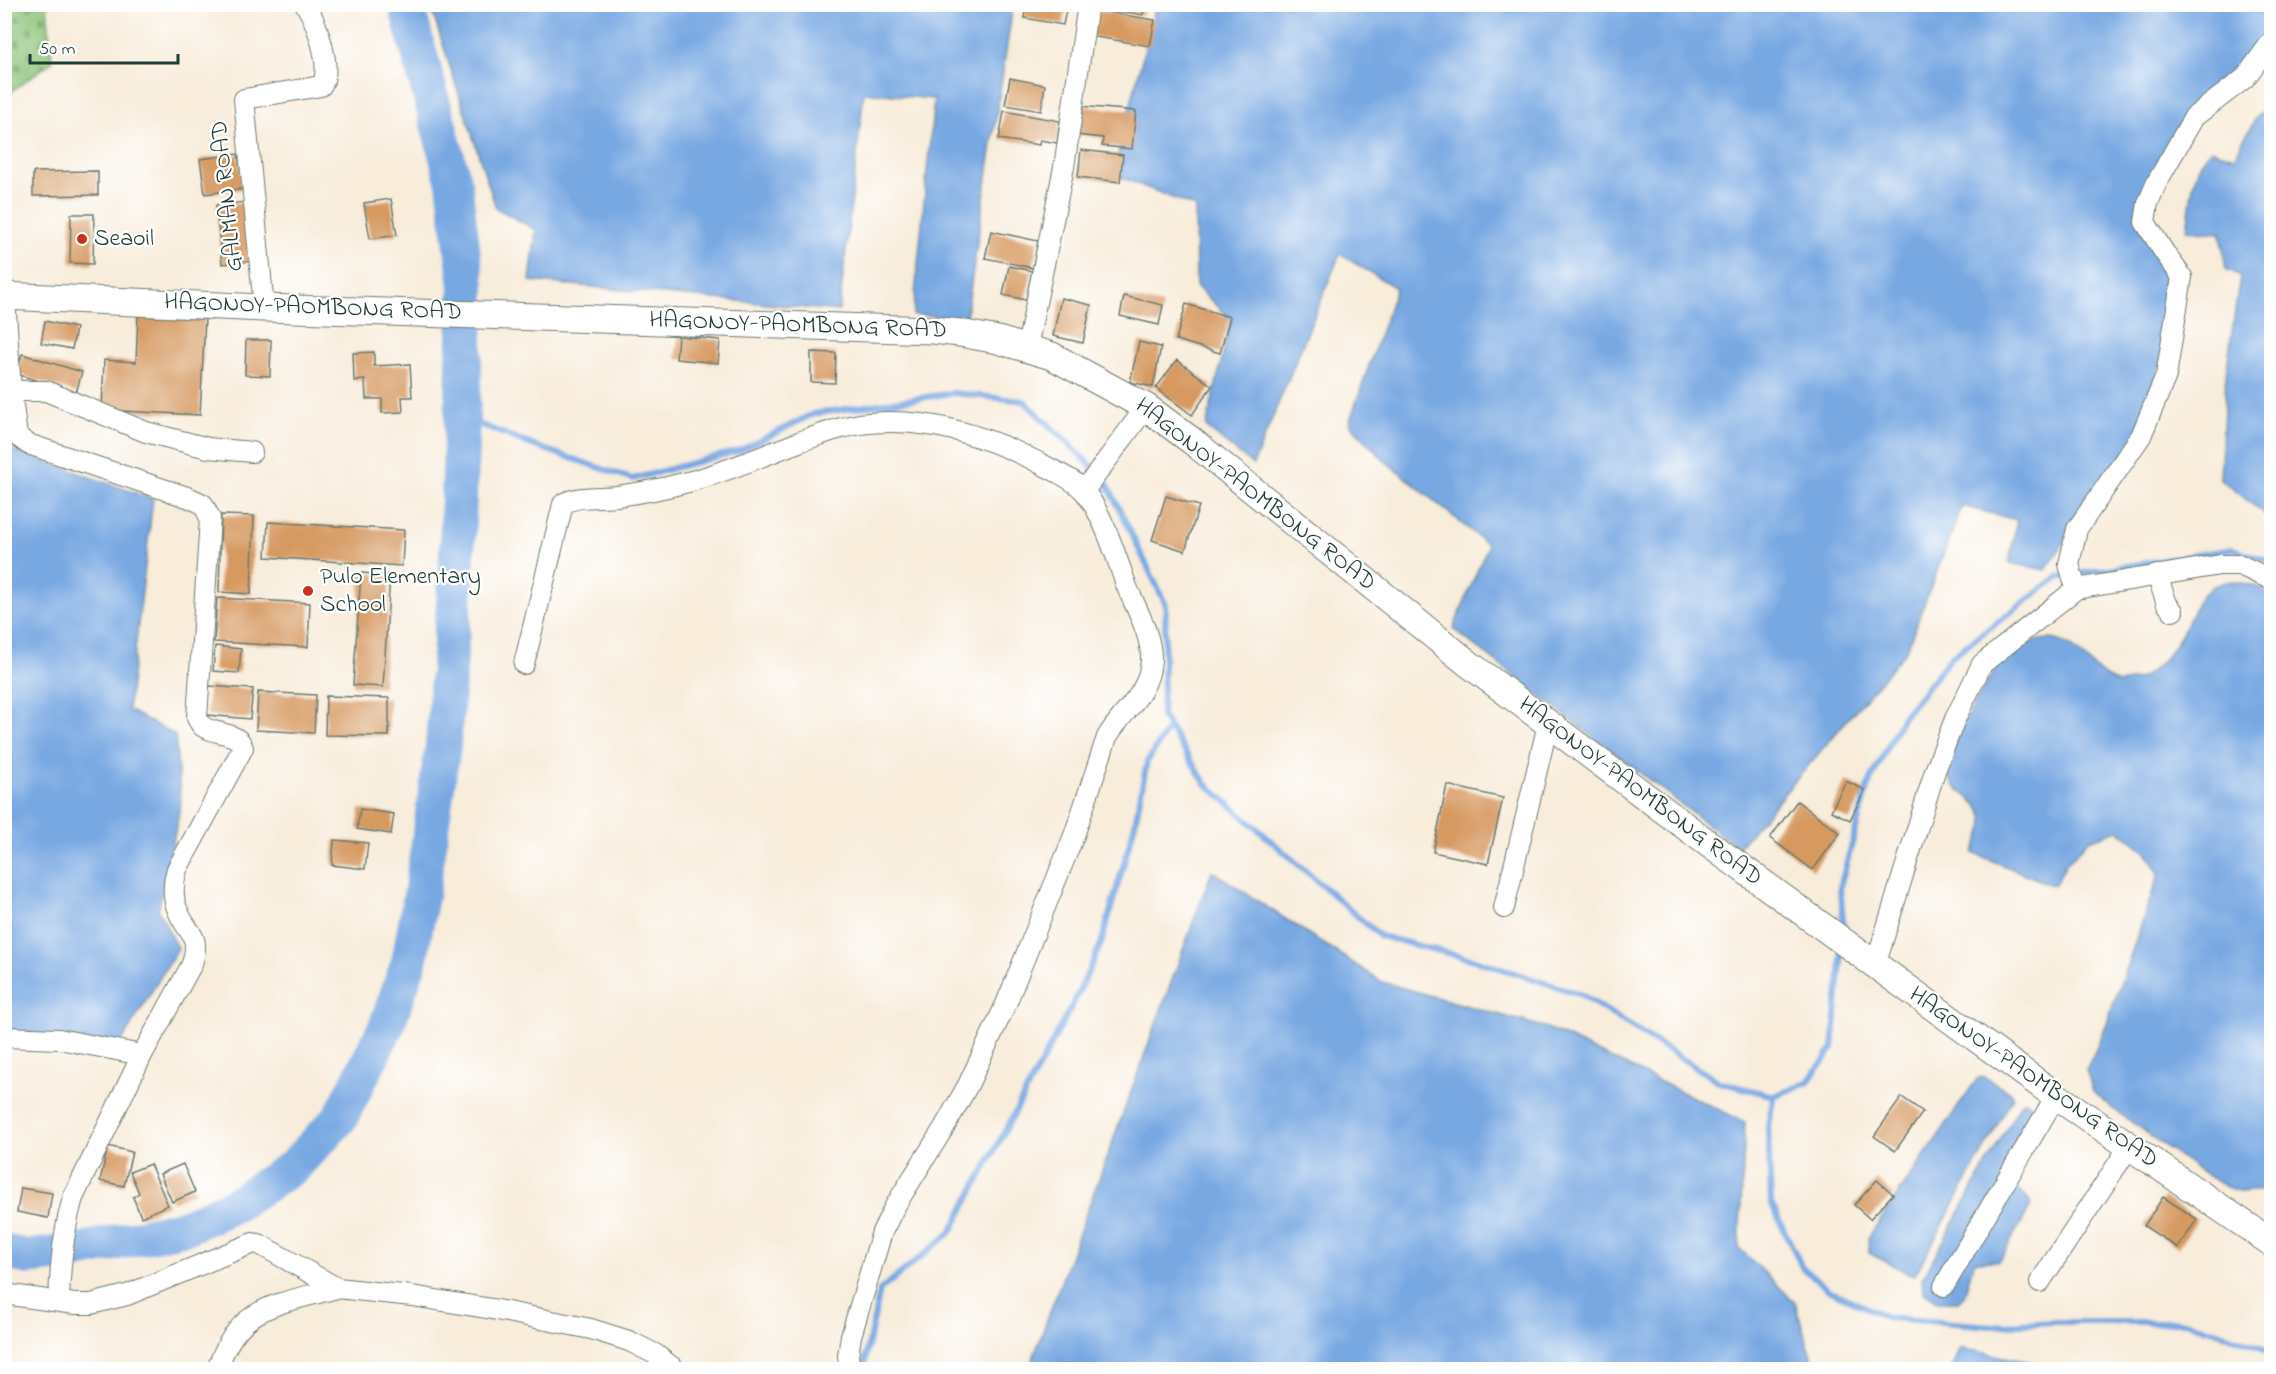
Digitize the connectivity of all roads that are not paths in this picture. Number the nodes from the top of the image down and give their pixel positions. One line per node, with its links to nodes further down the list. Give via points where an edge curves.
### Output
1 (305, 4): 5 (street, GALMAN ROAD, via 318,30 325,81 321,86 244,99)
2 (1088, 4): 6 (street, via 1064,167)
3 (2271, 40): 13 (street, via 2245,78 2194,117 2148,203 2145,222 2182,277 2166,376 2141,436 2077,529 2069,564)
4 (5, 296): 5 (main road, HAGONOY-PAOMBONG ROAD); 7 (street)
5 (264, 308): 6 (main road, HAGONOY-PAOMBONG ROAD, via 933,330)
6 (1027, 347): 8 (main road, HAGONOY-PAOMBONG ROAD, via 1052,356)
7 (11, 391): 9 (street, via 46,391 146,432 208,448); 20 (street, via 17,436 28,444 190,498 203,504 210,518 196,718 202,726 236,738 243,748 177,869 173,891 178,912 194,937 196,949 192,964)
8 (1146, 407): 10 (street); 16 (main road, HAGONOY-PAOMBONG ROAD)
9 (252, 452)
10 (1090, 484): 15 (street, via 1069,479 984,439 927,425 868,423 838,428 687,482 567,502 563,504); 31 (street, via 1148,638 1151,659 1146,682 1136,702 1107,737 1074,833 1006,1004 972,1075 882,1232 851,1336)
11 (2157, 575): 12 (street, via 2240,565); 13 (street); 14 (street)
12 (2271, 580)
13 (2074, 587): 18 (street, via 1982,664 1935,771)
14 (2173, 611)
15 (524, 664)
16 (1548, 724): 17 (street); 18 (main road, HAGONOY-PAOMBONG ROAD)
17 (1504, 908)
18 (1869, 961): 21 (main road, HAGONOY-PAOMBONG ROAD)
19 (4, 1037): 20 (street, via 59,1040)
20 (142, 1055): 28 (street, via 81,1180 68,1218)
21 (2056, 1096): 22 (main road, HAGONOY-PAOMBONG ROAD); 25 (street)
22 (2129, 1147): 23 (main road, HAGONOY-PAOMBONG ROAD); 24 (street)
23 (2271, 1244)
24 (2040, 1282)
25 (1944, 1286)
26 (338, 1288): 28 (street, via 271,1249 253,1244 127,1294 91,1304); 29 (street, via 251,1316 233,1336); 30 (street, via 412,1296 591,1329 629,1341)
27 (4, 1294): 28 (street)
28 (59, 1301)
29 (217, 1370)
30 (676, 1370)
31 (850, 1370)

